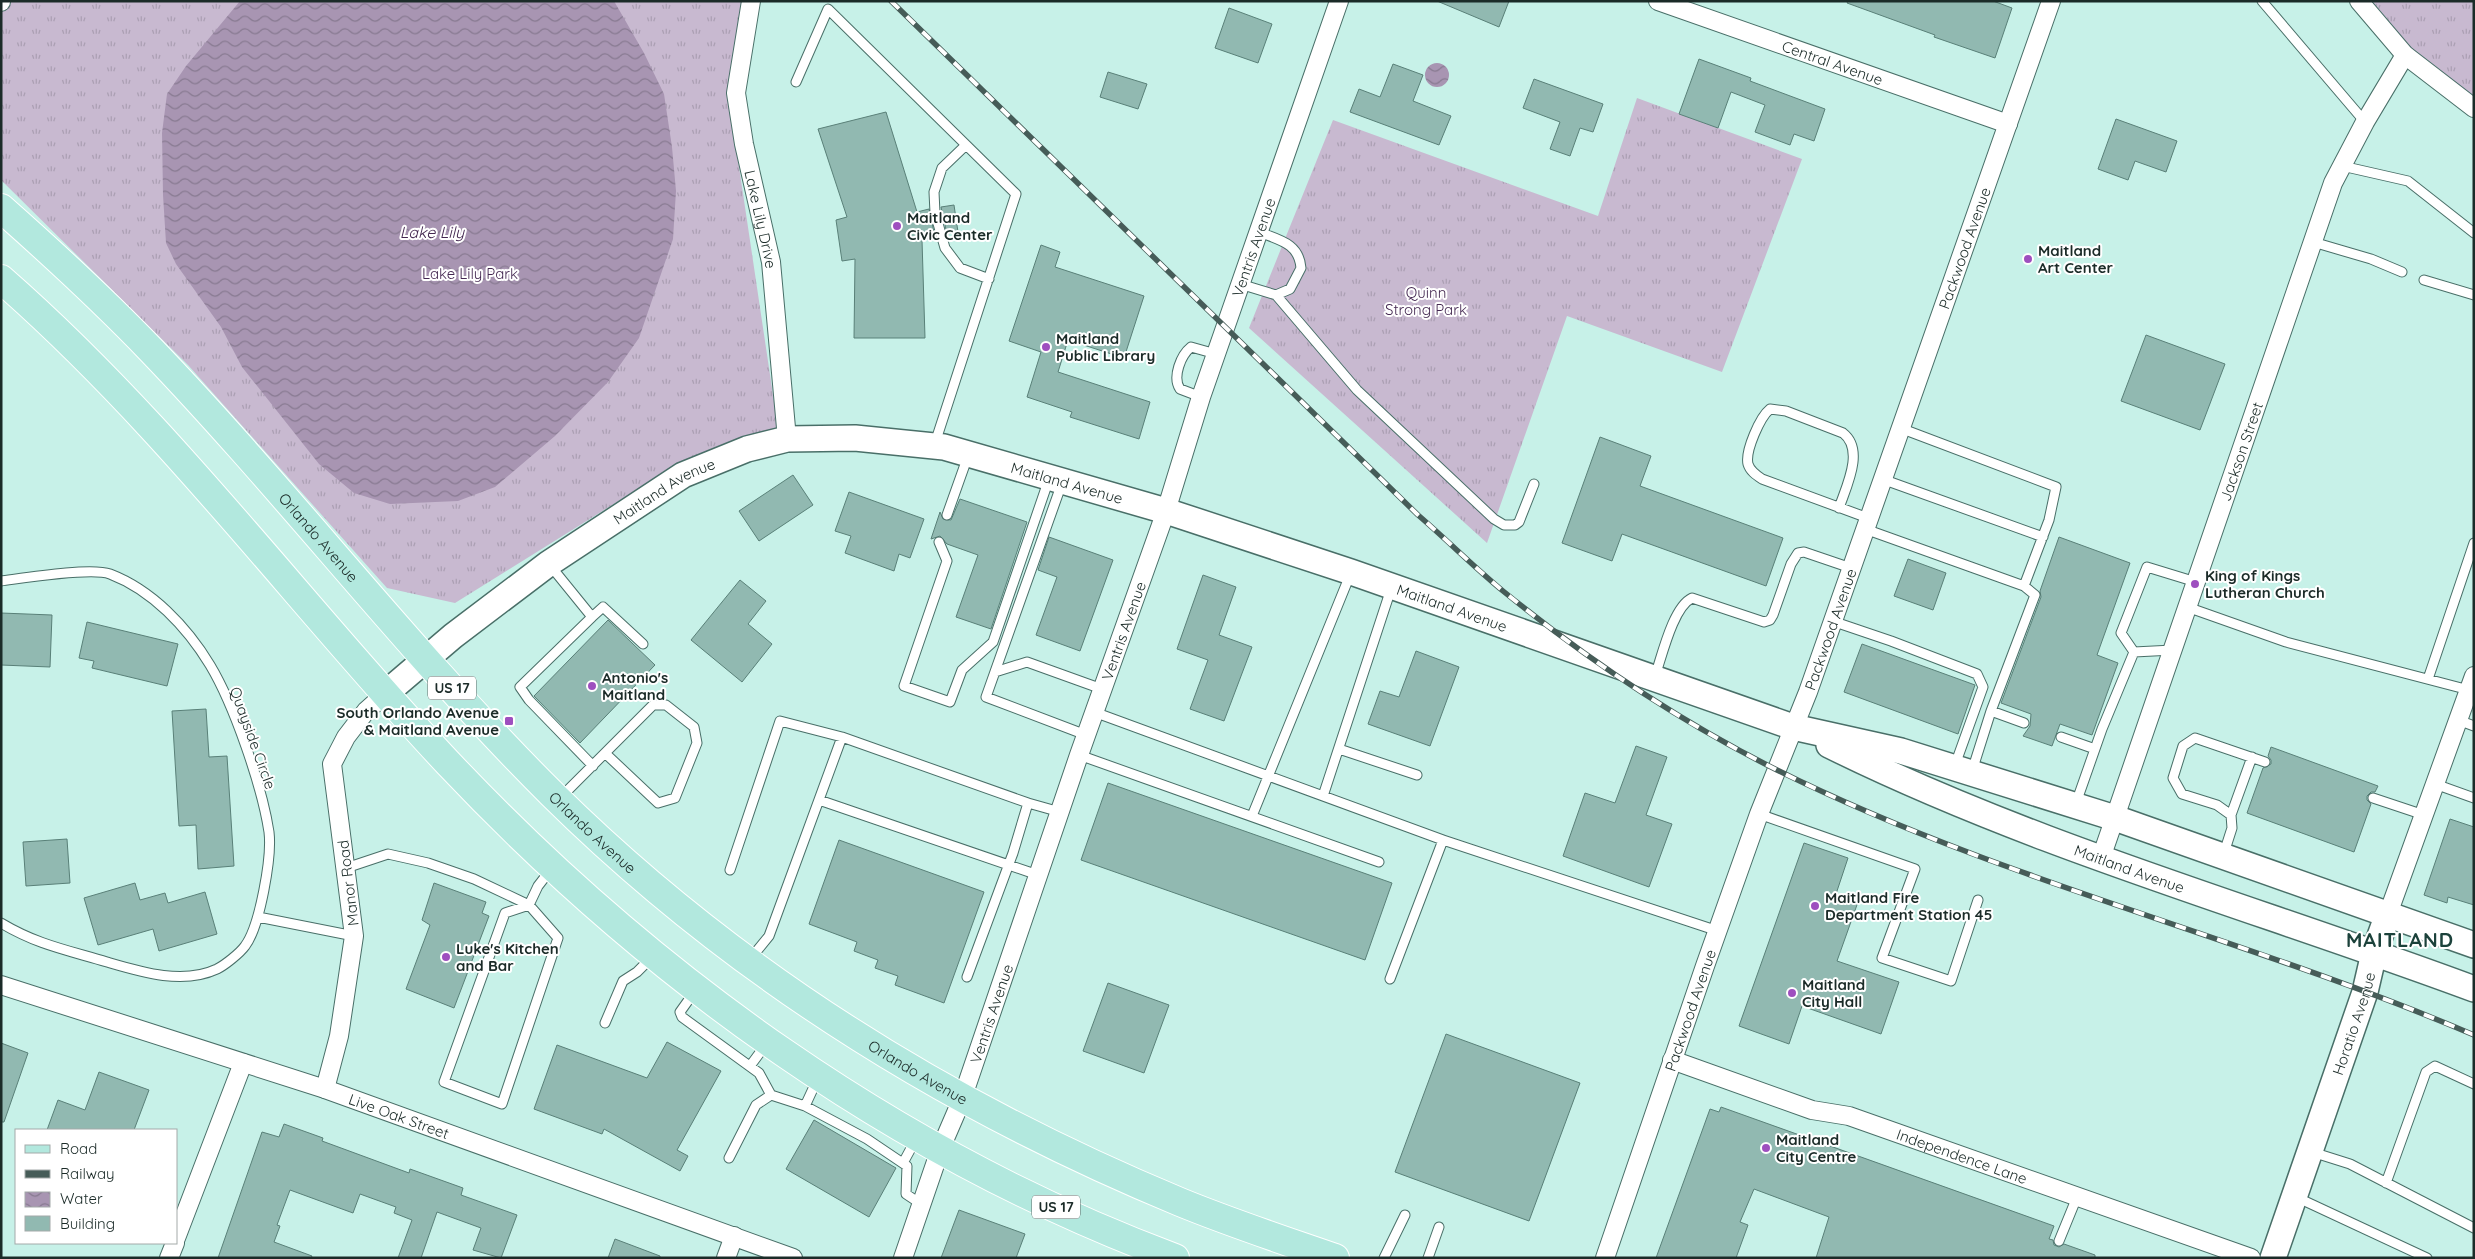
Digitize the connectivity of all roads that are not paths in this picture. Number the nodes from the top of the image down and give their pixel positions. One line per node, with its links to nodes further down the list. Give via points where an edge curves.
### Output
1 (751, 1): 28 (street, Lake Lily Drive, via 736,93 744,144 771,262)
2 (1339, 1): 15 (street, Ventris Avenue)
3 (1658, 1): 11 (street, Central Avenue)
4 (2051, 1): 11 (street, Packwood Avenue)
5 (2262, 1): 10 (lane)
6 (2359, 1): 7 (street)
7 (2406, 54): 9 (street); 10 (street, Jackson Street)
8 (796, 82): 12 (lane, via 828,9)
9 (2474, 108)
10 (2365, 122): 13 (street, Jackson Street)
11 (2008, 124): 27 (street, Packwood Avenue)
12 (966, 144): 19 (lane, via 1016,194); 19 (lane, via 942,168 934,192 935,213 945,248 960,268)
13 (2342, 166): 16 (lane, via 2408,181); 17 (street, Jackson Street)
14 (1, 208): 54 (main road, Orlando Avenue / US 17, via 76,275 152,350)
15 (1259, 232): 21 (street, Ventris Avenue); 24 (lane, via 1287,243 1296,250 1300,259 1297,280 1290,289)
16 (2474, 233)
17 (2312, 242): 18 (lane, via 2371,259); 45 (street, Jackson Street)
18 (2402, 272)
19 (989, 279): 29 (lane)
20 (2424, 280): 23 (lane)
21 (1240, 284): 24 (lane); 25 (street, Ventris Avenue)
22 (4, 286): 60 (main road, US 17, via 114,386)
23 (2474, 294)
24 (1276, 296): 33 (lane, via 1357,390 1494,519 1504,525 1519,522)
25 (1216, 354): 26 (street, Ventris Avenue); 26 (lane, via 1191,347 1185,353 1176,376 1180,389)
26 (1201, 397): 35 (street, Ventris Avenue)
27 (1900, 428): 32 (street, Packwood Avenue); 38 (lane, via 2056,487)
28 (787, 440): 29 (main road, Maitland Avenue, via 855,438); 41 (main road, Maitland Avenue, via 747,449 683,475)
29 (934, 446): 30 (main road, Maitland Avenue)
30 (968, 454): 31 (main road, Maitland Avenue); 36 (lane)
31 (1056, 479): 35 (main road, Maitland Avenue); 39 (lane, via 992,642 962,670 950,702 904,686 946,561); 55 (lane)
32 (1882, 480): 37 (street, Packwood Avenue); 38 (lane)
33 (1534, 484)
34 (1839, 508): 34 (lane, via 1753,474 1748,466 1748,455 1762,415 1770,409 1786,411 1849,437 1853,446 1852,467); 37 (lane)
35 (1166, 511): 43 (main road, Maitland Avenue); 59 (street, Ventris Avenue)
36 (947, 515)
37 (1866, 524): 42 (street, Packwood Avenue); 47 (lane)
38 (2043, 537): 47 (lane)
39 (939, 542)
40 (2474, 544): 57 (lane)
41 (548, 564): 49 (lane); 54 (main road, Maitland Avenue)
42 (1851, 568): 50 (street, Packwood Avenue); 56 (lane, via 1804,552 1798,553 1773,615 1764,622 1692,598 1677,614)
43 (1352, 572): 46 (main road, Maitland Avenue); 78 (lane)
44 (1, 580): 105 (lane, Quayside Circle, via 107,573 138,586 177,621 210,665 233,713 259,792 269,834 266,881)
45 (2196, 582): 48 (street, Jackson Street); 53 (lane, via 2147,567 2121,633)
46 (1392, 586): 56 (main road, Maitland Avenue); 69 (lane)
47 (2024, 586): 61 (lane, via 2035,595)
48 (2188, 608): 52 (street, Jackson Street); 57 (lane, via 2286,642)
49 (592, 617): 51 (lane, via 603,607); 75 (lane, via 520,687)
50 (1832, 621): 65 (street, Packwood Avenue); 76 (lane, via 1891,640 1976,674 1983,687)
51 (643, 644)
52 (2173, 650): 53 (lane); 92 (street, Jackson Street)
53 (2134, 652): 70 (lane)
54 (425, 658): 60 (main road, Maitland Avenue); 83 (main road, Orlando Avenue / US 17, via 491,733)
55 (995, 672): 59 (lane, via 1027,662); 66 (lane, via 986,697)
56 (1654, 679): 65 (main road, Maitland Avenue)
57 (2428, 679): 58 (lane)
58 (2471, 683): 64 (street, Horatio Avenue)
59 (1102, 689): 62 (street, Ventris Avenue)
60 (385, 694): 98 (street, Manor Road, via 366,711 346,737 332,764); 99 (main road, US 17)
61 (1991, 711): 63 (lane); 76 (lane)
62 (1094, 712): 66 (street, Ventris Avenue); 78 (lane)
63 (2024, 723)
64 (2466, 723): 79 (street, Horatio Avenue)
65 (1793, 727): 76 (main road, Maitland Avenue, via 1901,752); 88 (street, Packwood Avenue); 95 (main road, Maitland Avenue, via 1892,776)
66 (1086, 735): 72 (street, Ventris Avenue)
67 (842, 737): 84 (lane); 85 (lane); 100 (lane, via 780,720)
68 (2061, 737): 70 (lane)
69 (1339, 749): 77 (lane); 80 (lane)
70 (2095, 749): 86 (lane)
71 (606, 754): 71 (lane, via 653,705 666,705 694,727 698,743 675,798 658,803); 75 (lane)
72 (1079, 755): 87 (street, Ventris Avenue); 91 (lane)
73 (2252, 757): 74 (lane); 89 (lane); 89 (lane, via 2195,738 2183,746 2173,778 2182,794 2217,805)
74 (2266, 762)
75 (593, 766): 83 (lane)
76 (1963, 771): 86 (main road, Maitland Avenue)
77 (1417, 774)
78 (1267, 776): 80 (lane); 91 (lane)
79 (2435, 784): 82 (lane); 90 (street, Horatio Avenue)
80 (1323, 796): 93 (lane)
81 (2373, 798): 90 (lane)
82 (2474, 798)
83 (558, 800): 112 (main road, Orlando Avenue / US 17, via 615,854)
84 (819, 800): 97 (lane); 112 (lane, via 769,936)
85 (1028, 803): 87 (lane); 97 (lane)
86 (2075, 806): 92 (main road, Maitland Avenue)
87 (1060, 812): 101 (street, Ventris Avenue)
88 (1759, 814): 102 (lane, via 1915,870 1882,958 1951,981); 107 (street, Packwood Avenue)
89 (2231, 815): 94 (lane, via 2232,828)
90 (2424, 815): 104 (street, Horatio Avenue)
91 (1252, 816): 96 (lane)
92 (2115, 818): 94 (main road, Maitland Avenue); 95 (street, Jackson Street)
93 (1443, 840): 107 (lane); 114 (lane)
94 (2223, 856): 104 (main road, Maitland Avenue)
95 (2101, 858): 110 (main road, Maitland Avenue)
96 (1379, 862)
97 (1008, 866): 101 (lane); 113 (lane)
98 (346, 868): 103 (lane, via 388,854 428,863 474,879); 108 (street, Manor Road)
99 (553, 868): 103 (lane, via 538,886); 111 (main road, US 17, via 576,891)
100 (730, 870)
101 (1038, 875): 127 (street, Ventris Avenue)
102 (1978, 900)
103 (529, 905): 103 (lane, via 505,913 444,1082 502,1104 558,938)
104 (2388, 914): 109 (main road, Maitland Avenue); 110 (main road, Horatio Avenue)
105 (258, 917): 106 (lane, Quayside Circle, via 246,946 218,969 179,978 140,972 64,951 28,939); 108 (lane)
106 (1, 923)
107 (1718, 930): 120 (street, Packwood Avenue)
108 (354, 936): 125 (street, Manor Road, via 339,1036)
109 (2474, 945)
110 (2374, 953): 117 (main road, Maitland Avenue); 130 (main road, Horatio Avenue, via 2365,992)
111 (654, 954): 116 (main road, US 17); 118 (lane, via 623,981)
112 (747, 962): 127 (main road, Orlando Avenue / US 17, via 824,1015)
113 (967, 977)
114 (1390, 979)
115 (1, 985): 121 (street, Live Oak Street)
116 (697, 988): 119 (main road, US 17); 122 (lane, via 680,1012 682,1017)
117 (2474, 989)
118 (605, 1023)
119 (768, 1041): 122 (lane); 123 (main road, US 17)
120 (1672, 1060): 135 (street, Independence Lane, via 1812,1110 1849,1116); 152 (street, Packwood Avenue)
121 (243, 1063): 125 (street, Live Oak Street); 140 (street)
122 (750, 1066): 126 (lane, via 759,1073)
123 (819, 1076): 128 (lane); 129 (main road, US 17)
124 (2474, 1084): 133 (lane, via 2435,1066 2426,1072)
125 (325, 1089): 141 (street, Live Oak Street)
126 (771, 1095): 128 (lane); 131 (lane, via 756,1105)
127 (962, 1099): 129 (street, Ventris Avenue); 149 (main road, Orlando Avenue / US 17, via 1035,1137 1175,1200)
128 (805, 1106): 132 (lane, via 867,1139)
129 (929, 1143): 132 (lane); 136 (street, Ventris Avenue); 148 (main road, US 17, via 1015,1189)
130 (2309, 1151): 133 (lane, via 2350,1164); 134 (main road, Horatio Avenue)
131 (729, 1158)
132 (902, 1163): 136 (lane, via 907,1166 906,1194)
133 (2386, 1183): 139 (lane)
134 (2294, 1196): 154 (main road, Horatio Avenue); 155 (lane)
135 (2076, 1197): 142 (lane); 153 (street, Independence Lane)
136 (921, 1204): 147 (street, Ventris Avenue)
137 (1405, 1214): 150 (lane)
138 (1439, 1227): 151 (lane)
139 (2474, 1228)
140 (178, 1233)
141 (734, 1236): 145 (street); 146 (street, Live Oak Street)
142 (2060, 1241)
143 (175, 1244): 144 (street)
144 (169, 1258)
145 (726, 1258)
146 (793, 1258)
147 (903, 1258)
148 (1175, 1258)
149 (1335, 1258)
150 (1384, 1258)
151 (1428, 1258)
152 (1605, 1258)
153 (2251, 1258)
154 (2273, 1258)
155 (2427, 1258)

